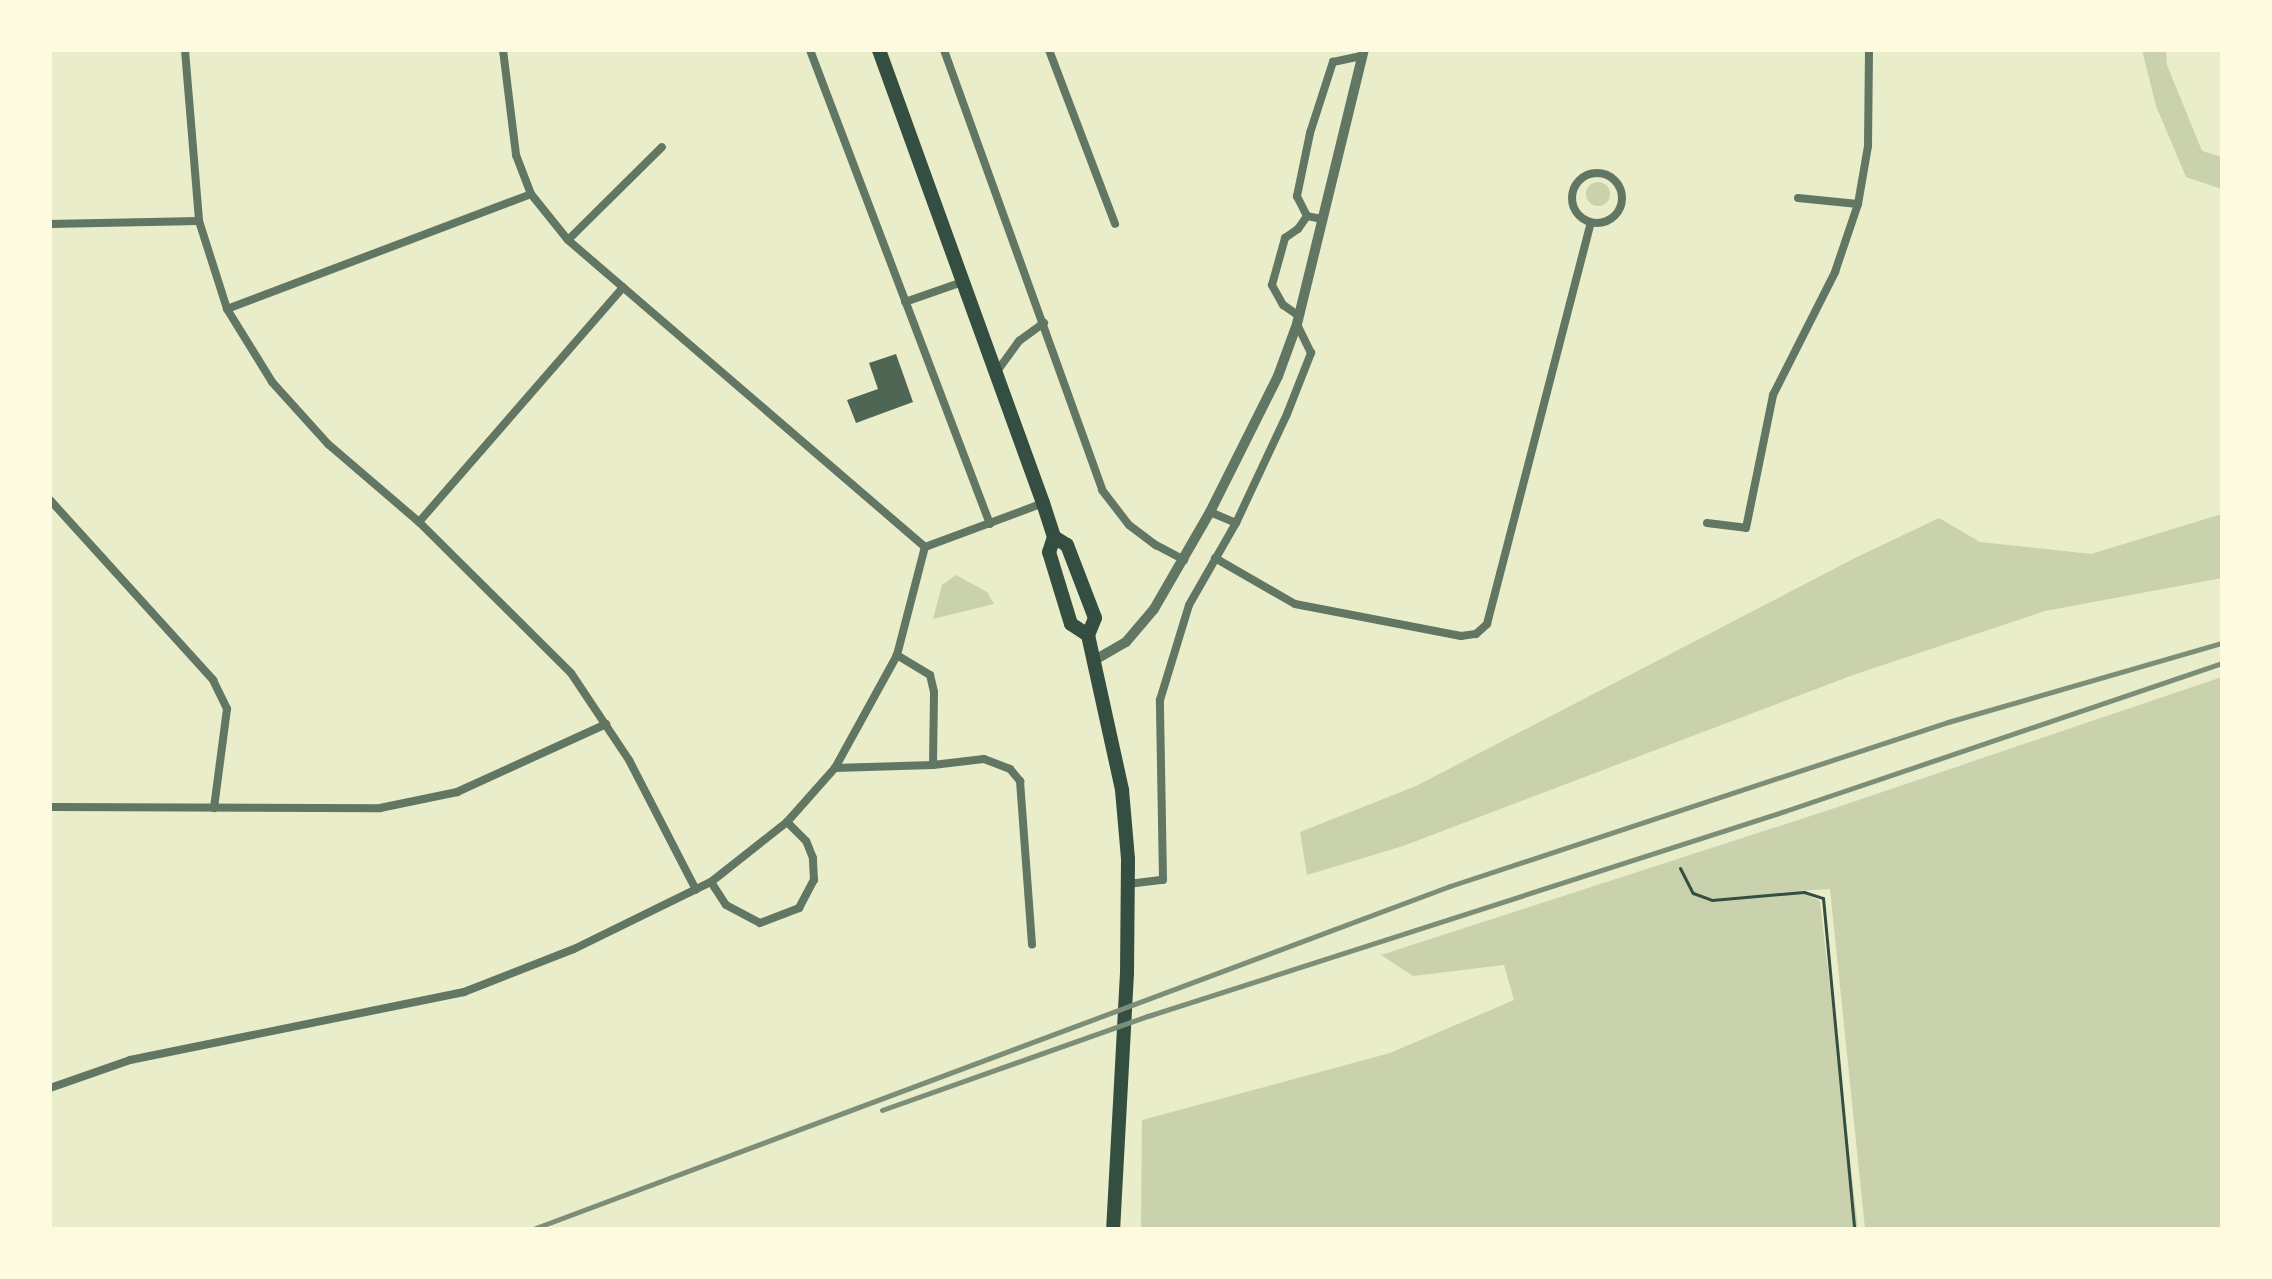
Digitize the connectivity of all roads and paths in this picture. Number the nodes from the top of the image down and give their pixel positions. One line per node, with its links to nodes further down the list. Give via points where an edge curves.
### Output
1 (185, 50): 15 (street)
2 (503, 50): 10 (street, via 516,155)
3 (810, 50): 22 (street)
4 (879, 50): 20 (main road)
5 (944, 50): 25 (street)
6 (1049, 50): 18 (street)
7 (1869, 50): 12 (street, via 1868,146)
8 (1363, 53): 13 (street, via 1333,62 1297,196); 14 (street)
9 (662, 147): 19 (street)
10 (531, 194): 19 (street); 23 (street)
11 (1798, 198): 12 (street)
12 (1858, 204): 32 (street, via 1835,272 1773,395 1746,528)
13 (1307, 216): 14 (street); 24 (street, via 1285,238 1272,285)
14 (1322, 219): 24 (street)
15 (199, 221): 17 (street); 23 (street)
16 (1591, 223): 16 (street, via 1576,213 1573,188 1585,176 1603,174 1620,188 1621,204 1613,218); 36 (street, via 1487,624 1476,634 1461,636 1295,604)
17 (50, 224)
18 (1115, 224)
19 (568, 240): 21 (street)
20 (962, 282): 22 (street); 26 (main road)
21 (623, 287): 30 (street); 35 (street)
22 (905, 302): 33 (street)
23 (227, 309): 30 (street, via 272,382 328,444)
24 (1298, 320): 29 (street, via 1278,376); 31 (street, via 1311,353)
25 (1044, 323): 26 (street, via 1019,341); 37 (street, via 1102,490 1129,525)
26 (995, 375): 28 (main road)
27 (50, 500): 45 (street, via 213,680 227,709)
28 (1043, 503): 33 (street); 34 (main road)
29 (1210, 512): 31 (street); 37 (street)
30 (419, 522): 41 (street, via 571,673)
31 (1236, 523): 36 (street)
32 (1707, 523)
33 (990, 524): 35 (street)
34 (1054, 537): 38 (main road, via 1049,552 1071,624); 38 (main road, via 1067,545 1089,600 1095,618)
35 (925, 547): 39 (street)
36 (1215, 558): 49 (street, via 1189,605 1160,700 1163,880)
37 (1184, 560): 40 (street, via 1140,628 1120,647)
38 (1088, 635): 40 (main road)
39 (897, 655): 42 (street, via 930,675); 43 (street)
40 (1093, 661): 49 (main road, via 1122,790)
41 (606, 724): 45 (street, via 457,792 380,808); 50 (street)
42 (933, 765): 43 (street); 51 (street, via 984,759 1010,769 1020,781)
43 (835, 768): 46 (street)
44 (50, 807): 45 (street)
45 (214, 808)
46 (787, 822): 48 (street); 48 (street, via 806,841 813,858 814,880 799,908 760,923 726,905)
47 (1680, 868): 54 (path, via 1693,893 1712,900 1796,892 1823,898)
48 (711, 882): 50 (street)
49 (1128, 884): 53 (main road)
50 (696, 890): 52 (street, via 574,949 464,992 130,1060)
51 (1032, 945)
52 (50, 1088)
53 (1113, 1229)
54 (1854, 1229)

